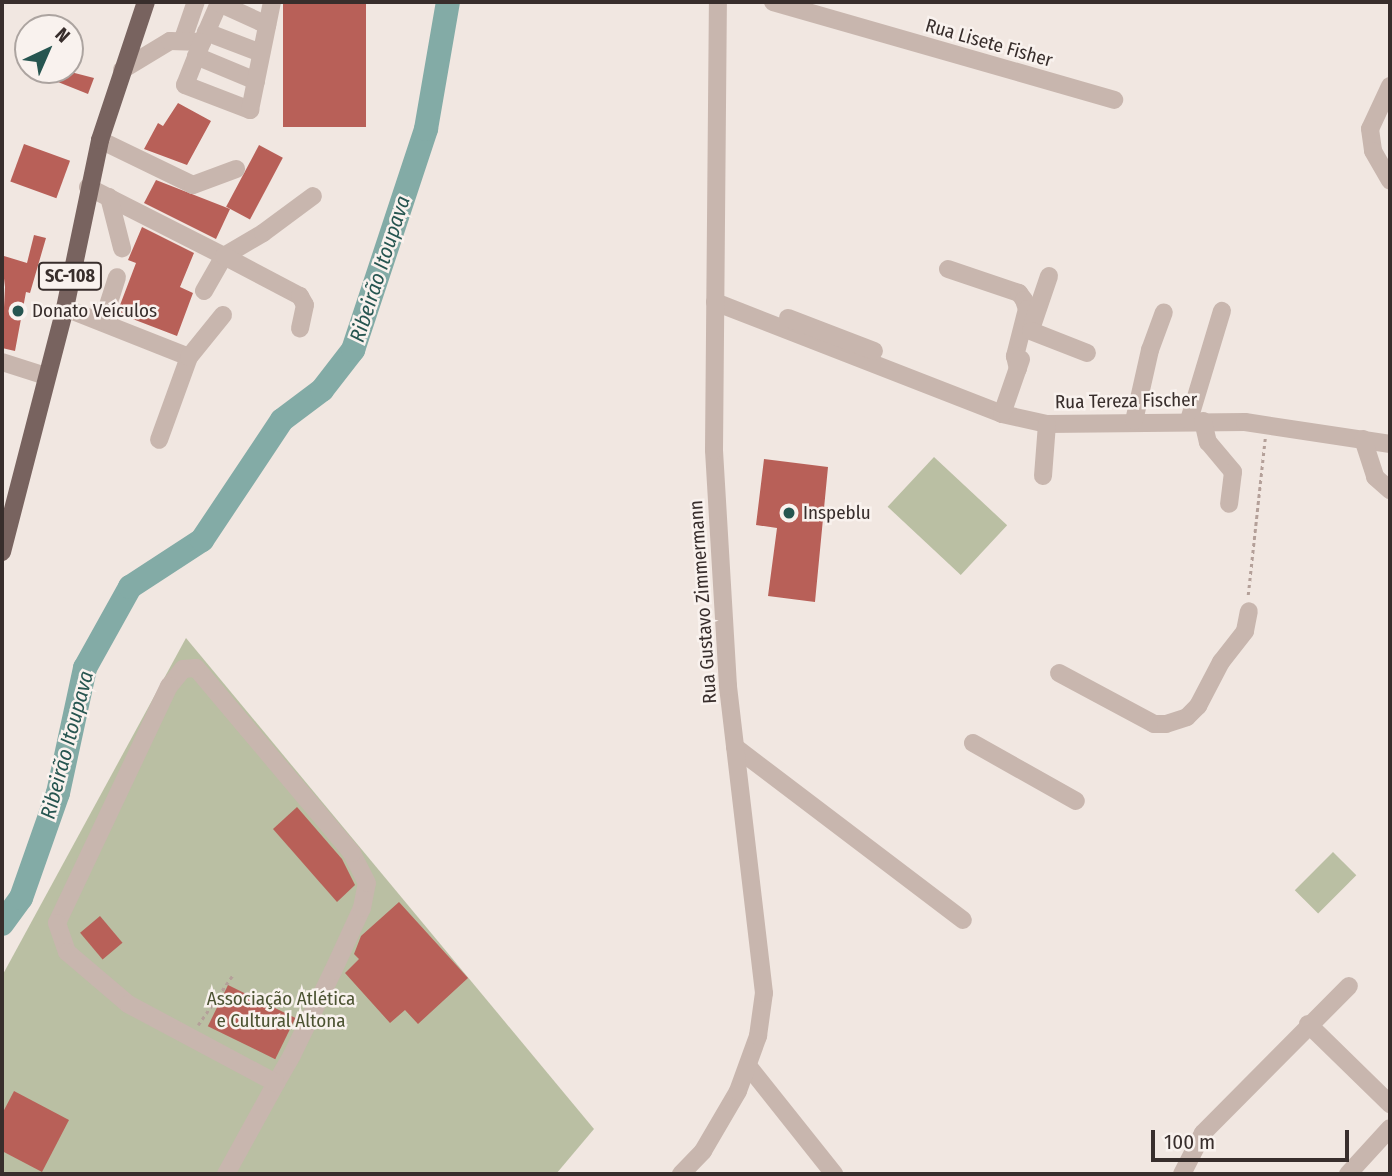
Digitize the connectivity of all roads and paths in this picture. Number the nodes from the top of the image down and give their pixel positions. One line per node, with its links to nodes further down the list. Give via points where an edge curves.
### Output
1 (196, 2): 7 (street)
2 (272, 2): 6 (street)
3 (718, 2): 26 (street, Rua Gustavo Zimmermann)
4 (773, 2): 13 (street, Rua Lisete Fisher)
5 (140, 6): 10 (main road, SC-108)
6 (267, 25): 8 (street, via 219,3); 9 (street)
7 (183, 39): 8 (street); 10 (street, via 170,41)
8 (201, 43): 9 (street); 11 (street); 11 (street, via 184,83 191,90 250,110)
9 (261, 53): 11 (street)
10 (122, 70): 14 (main road, SC-108)
11 (256, 81)
12 (1390, 86): 16 (street, via 1370,129 1373,150)
13 (1114, 100)
14 (100, 140): 15 (street, via 193,185); 17 (main road, SC-108)
15 (236, 169)
16 (1390, 180)
17 (88, 187): 19 (street); 27 (main road, SC-108)
18 (313, 196): 21 (street)
19 (109, 197): 20 (street); 21 (street)
20 (122, 248)
21 (224, 256): 25 (street); 32 (street, via 300,296 305,305)
22 (948, 269): 38 (street, via 1019,293 1024,300 1027,309 1015,356)
23 (1049, 276): 33 (street)
24 (117, 277): 31 (street)
25 (204, 291)
26 (715, 297): 34 (street); 40 (street, Rua Tereza Fischer); 55 (street, Rua Gustavo Zimmermann, via 714,450)
27 (65, 308): 31 (street); 39 (main road, SC-108)
28 (1222, 311): 41 (street)
29 (1164, 312): 42 (street)
30 (223, 315): 36 (street)
31 (103, 321): 36 (street)
32 (300, 328)
33 (1031, 331): 35 (street); 38 (street)
34 (874, 351)
35 (1087, 353)
36 (189, 356): 46 (street)
37 (2, 362): 39 (street)
38 (1018, 369): 40 (street)
39 (46, 376): 51 (main road, SC-108)
40 (1002, 414): 43 (street, Rua Tereza Fischer)
41 (1196, 420): 42 (street, Rua Tereza Fischer); 44 (street, Rua Tereza Fischer); 50 (street, via 1233,472)
42 (1134, 421): 43 (street, Rua Tereza Fischer)
43 (1047, 424): 48 (street)
44 (1267, 425): 45 (street, Rua Tereza Fischer); 52 (path, via 1247,572)
45 (1363, 439): 47 (street, Rua Tereza Fischer); 49 (street, via 1375,477)
46 (159, 440)
47 (1390, 444)
48 (1043, 476)
49 (1390, 490)
50 (1229, 504)
51 (2, 552)
52 (1249, 611): 53 (street, via 1245,631 1221,662 1198,706 1187,717 1166,724 1154,723)
53 (1059, 673)
54 (973, 743): 56 (street)
55 (735, 747): 57 (street); 62 (street, Rua Gustavo Zimmermann, via 765,976 760,1027)
56 (1076, 801)
57 (963, 920)
58 (232, 976): 61 (path)
59 (1349, 986): 60 (street)
60 (1308, 1024): 64 (street); 69 (street, via 1203,1133)
61 (190, 1036): 63 (street); 63 (street, via 118,995 67,952 57,923 169,686 183,669 196,668 352,853 367,883 362,908)
62 (749, 1067): 67 (street, Rua Gustavo Zimmermann, via 725,1118); 68 (street)
63 (276, 1083): 66 (street)
64 (1390, 1104)
65 (1390, 1128): 70 (street)
66 (226, 1174)
67 (681, 1174)
68 (834, 1174)
69 (1182, 1174)
70 (1348, 1174)

